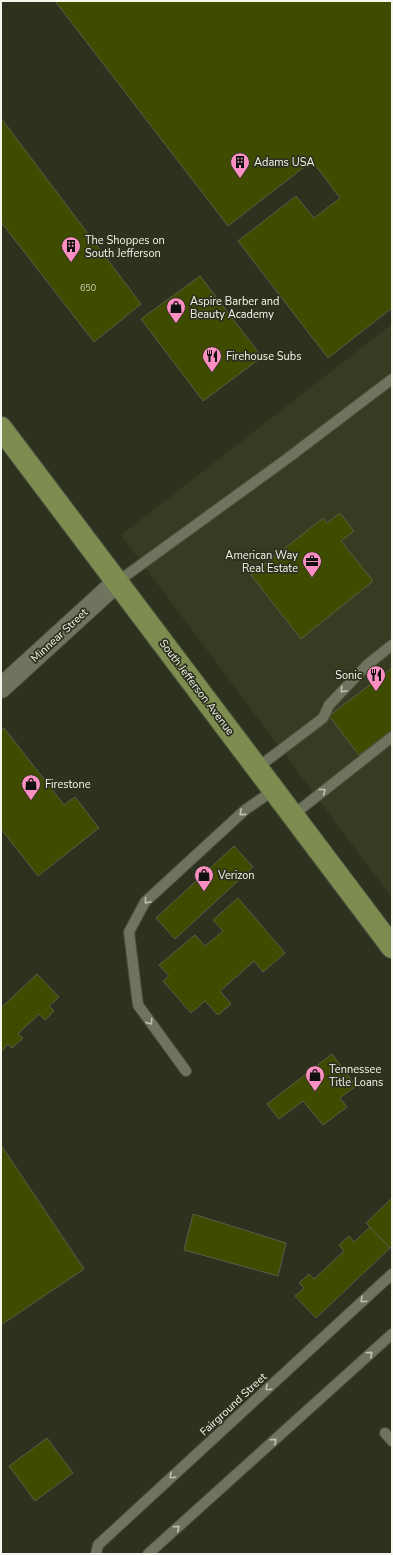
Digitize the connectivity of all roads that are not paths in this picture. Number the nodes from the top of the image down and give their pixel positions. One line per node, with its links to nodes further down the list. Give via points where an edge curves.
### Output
1 (392, 379): 3 (lane)
2 (1, 428): 3 (main road, South Jefferson Avenue)
3 (117, 582): 5 (street, Minnear Street); 7 (main road, South Jefferson Avenue)
4 (392, 645): 7 (lane, one-way to 7, via 367,665 329,705 323,718)
5 (1, 688)
6 (392, 737): 9 (lane, one-way to 6)
7 (257, 768): 8 (main road, South Jefferson Avenue)
8 (274, 790): 9 (main road, South Jefferson Avenue); 11 (lane, one-way to 11, via 245,810 145,902 129,932 138,1005)
9 (293, 815): 10 (main road, South Jefferson Avenue)
10 (392, 947)
11 (186, 1072)
12 (392, 1274): 16 (lane, Fairground Street, one-way to 16, via 98,1545)
13 (392, 1334): 17 (lane, one-way to 13)
14 (385, 1433): 15 (lane)
15 (392, 1441)
16 (96, 1554)
17 (148, 1554)

